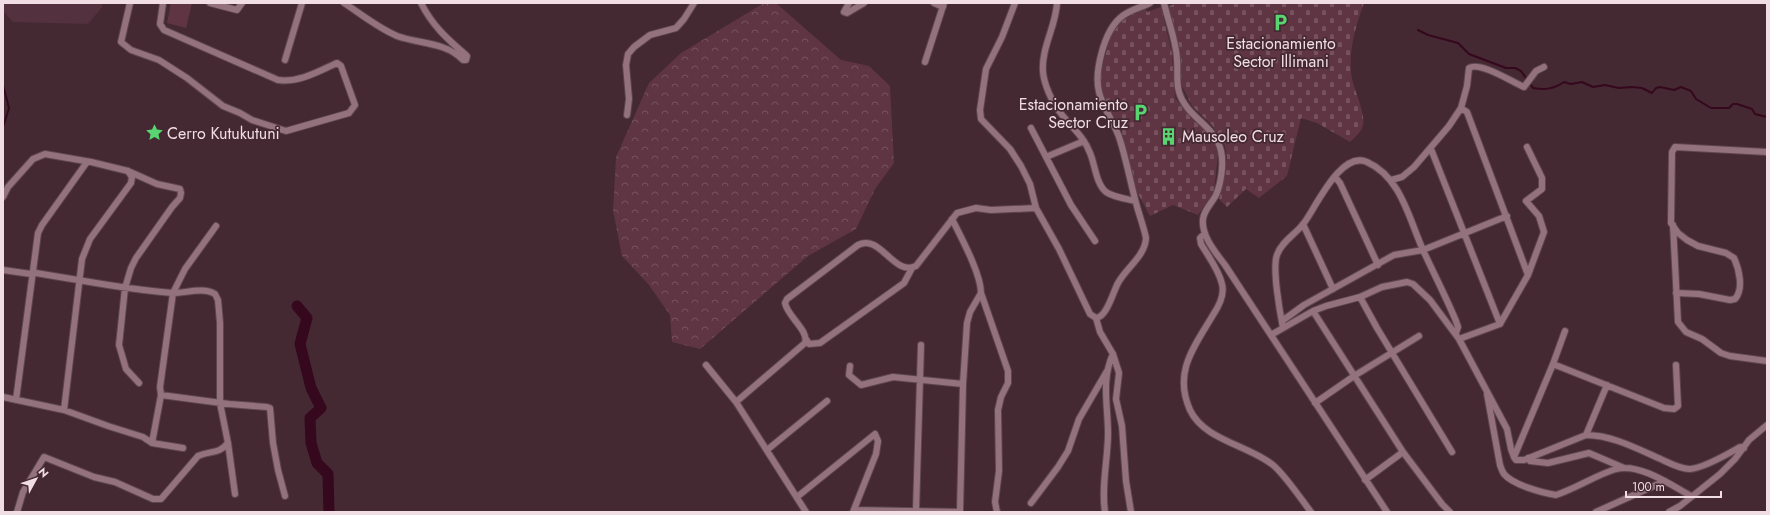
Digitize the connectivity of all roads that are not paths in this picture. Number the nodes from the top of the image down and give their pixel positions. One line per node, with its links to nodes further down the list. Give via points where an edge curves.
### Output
1 (130, 3): 2 (street, via 121,42 126,47 164,63 223,106 252,120 286,131 353,109 354,105 339,64 300,78 278,80 164,30 160,24)
2 (163, 3)
3 (210, 3): 4 (street, via 237,10)
4 (242, 3)
5 (302, 3): 17 (street)
6 (344, 3): 7 (street, via 397,36 436,45 466,60 467,56 428,18)
7 (421, 3)
8 (694, 3): 21 (street, via 676,28 650,35 634,46 628,54)
9 (849, 3): 10 (street, via 844,12 847,13)
10 (864, 3)
11 (934, 3): 16 (street)
12 (1015, 3): 34 (street, via 986,69 980,110 981,119 1010,149 1021,166 1030,184)
13 (1057, 3): 23 (street, via 1043,57 1043,72 1058,110)
14 (1150, 3): 33 (street, via 1130,11 1113,26 1105,44 1098,72 1099,92 1115,125)
15 (1164, 3): 40 (street, via 1177,58 1179,93 1188,108 1211,130 1222,152 1218,190 1203,220)
16 (943, 5): 18 (street)
17 (285, 60)
18 (926, 62)
19 (1544, 67): 20 (street, via 1536,71 1524,87 1486,68 1472,66 1468,70)
20 (1461, 108): 25 (street); 35 (street, via 1467,112)
21 (628, 115)
22 (1032, 128): 27 (street)
23 (1084, 141): 27 (street); 33 (street, via 1103,189 1108,194)
24 (1528, 147): 48 (street, via 1542,178 1542,189 1526,201 1539,216 1544,232)
25 (1431, 149): 31 (street, via 1402,177); 41 (street)
26 (1767, 152): 38 (street, via 1676,147 1672,152 1671,165)
27 (1046, 157): 42 (street, via 1071,205)
28 (87, 162): 29 (street); 32 (street, via 45,154 37,156 8,187); 47 (street, via 38,233)
29 (128, 171): 49 (street, via 132,177 131,183 90,239 82,259); 50 (street, via 157,184 176,186 180,188 181,193 180,198 136,258)
30 (1335, 176): 31 (street, via 1352,162 1362,160); 37 (street); 44 (street)
31 (1391, 180): 43 (street, via 1407,209)
32 (3, 197)
33 (1135, 201): 57 (street, via 1143,223 1145,246 1120,278 1102,316)
34 (1036, 208): 36 (street, via 968,210 957,213); 57 (street, via 1060,248 1090,314)
35 (1507, 216): 41 (street); 48 (street)
36 (952, 219): 45 (street); 53 (street, via 980,283)
37 (1304, 224): 51 (street); 58 (street, via 1279,250 1275,263)
38 (1673, 225): 54 (street); 54 (street, via 1678,233 1698,246 1726,253 1734,258 1739,273 1739,291 1735,299)
39 (216, 226): 52 (street, via 186,269)
40 (1205, 233): 61 (street); 115 (street, via 1200,238 1201,244 1222,284 1222,297 1187,361 1183,378 1186,398 1195,417 1215,435 1249,450 1273,465)
41 (1465, 234): 43 (street); 59 (street)
42 (1094, 241)
43 (1423, 250): 44 (street, via 1394,255); 63 (street, via 1456,321)
44 (1378, 265): 51 (street)
45 (912, 268): 64 (street, via 904,283 820,343 809,344); 64 (street, via 900,266 868,243 858,245 787,299 785,303 788,311)
46 (3, 270): 47 (street)
47 (31, 274): 49 (street); 82 (street)
48 (1528, 275): 59 (street)
49 (79, 280): 50 (street); 87 (street)
50 (125, 288): 52 (street); 76 (street, via 119,345 126,369)
51 (1333, 289): 58 (street, via 1304,305)
52 (173, 293): 80 (street); 85 (street, via 212,292 218,300)
53 (981, 293): 77 (street, via 967,323); 112 (street, via 1008,371 1008,383 998,410 999,471 995,502)
54 (1676, 293): 68 (street, via 1678,322 1686,332 1730,356)
55 (1360, 297): 56 (street); 63 (street, via 1382,287 1407,282 1413,284 1430,300); 66 (street)
56 (1313, 312): 58 (street); 74 (street)
57 (1096, 318): 67 (street, via 1100,332)
58 (1282, 324): 61 (street)
59 (1500, 324): 63 (street)
60 (1565, 331): 69 (street)
61 (1271, 336): 86 (street)
62 (1419, 336): 66 (street)
63 (1457, 336): 79 (street)
64 (806, 339): 84 (street, via 801,347)
65 (921, 345): 75 (street)
66 (1392, 352): 74 (street); 96 (street)
67 (1113, 354): 73 (street); 114 (street, via 1118,373 1116,399 1122,426)
68 (1767, 361)
69 (1553, 364): 78 (street); 97 (street)
70 (1676, 364): 78 (street, via 1678,406 1674,409 1664,408)
71 (706, 365): 84 (street)
72 (850, 366): 75 (street, via 849,375 861,386 893,377)
73 (1108, 370): 106 (street, via 1079,419 1068,451); 113 (street, via 1108,432 1103,499)
74 (1354, 376): 86 (street); 95 (street)
75 (920, 380): 77 (street); 108 (street)
76 (138, 383)
77 (962, 384): 111 (street)
78 (1607, 385): 89 (street)
79 (1485, 387): 97 (street, via 1507,429); 99 (street, via 1500,465 1504,474 1514,482 1556,495)
80 (161, 396): 85 (street); 91 (street)
81 (3, 397): 82 (street)
82 (16, 400): 87 (street)
83 (827, 400): 94 (street)
84 (736, 402): 94 (street)
85 (220, 403): 90 (street); 103 (street, via 270,408 273,443)
86 (1315, 403): 100 (street)
87 (64, 410): 91 (street, via 143,437)
88 (1767, 425): 93 (street)
89 (1586, 435): 93 (street, via 1632,446 1687,469 1727,455 1740,447); 98 (street)
90 (228, 442): 102 (street); 109 (street, via 217,452 205,452 198,456 161,499 153,499 115,482 94,477 44,457 23,492)
91 (152, 443): 92 (street)
92 (183, 448)
93 (1744, 448): 104 (street, via 1720,474)
94 (767, 450): 105 (street)
95 (1403, 452): 100 (street); 117 (street)
96 (1452, 452)
97 (1514, 457): 98 (street, via 1516,460)
98 (1528, 458): 99 (street, via 1530,461 1548,463 1589,453)
99 (1624, 468): 101 (street, via 1632,468)
100 (1365, 480): 116 (street)
101 (1665, 481): 104 (street); 118 (street)
102 (235, 494)
103 (285, 496)
104 (1691, 496): 119 (street)
105 (797, 497): 107 (street, via 875,434 878,441 876,454); 110 (street)
106 (1031, 503)
107 (853, 511): 108 (street)
108 (916, 511): 111 (street)
109 (17, 512)
110 (806, 512)
111 (960, 512)
112 (997, 512)
113 (1105, 512)
114 (1131, 512)
115 (1311, 512)
116 (1387, 512)
117 (1450, 512)
118 (1596, 512)
119 (1669, 512)

